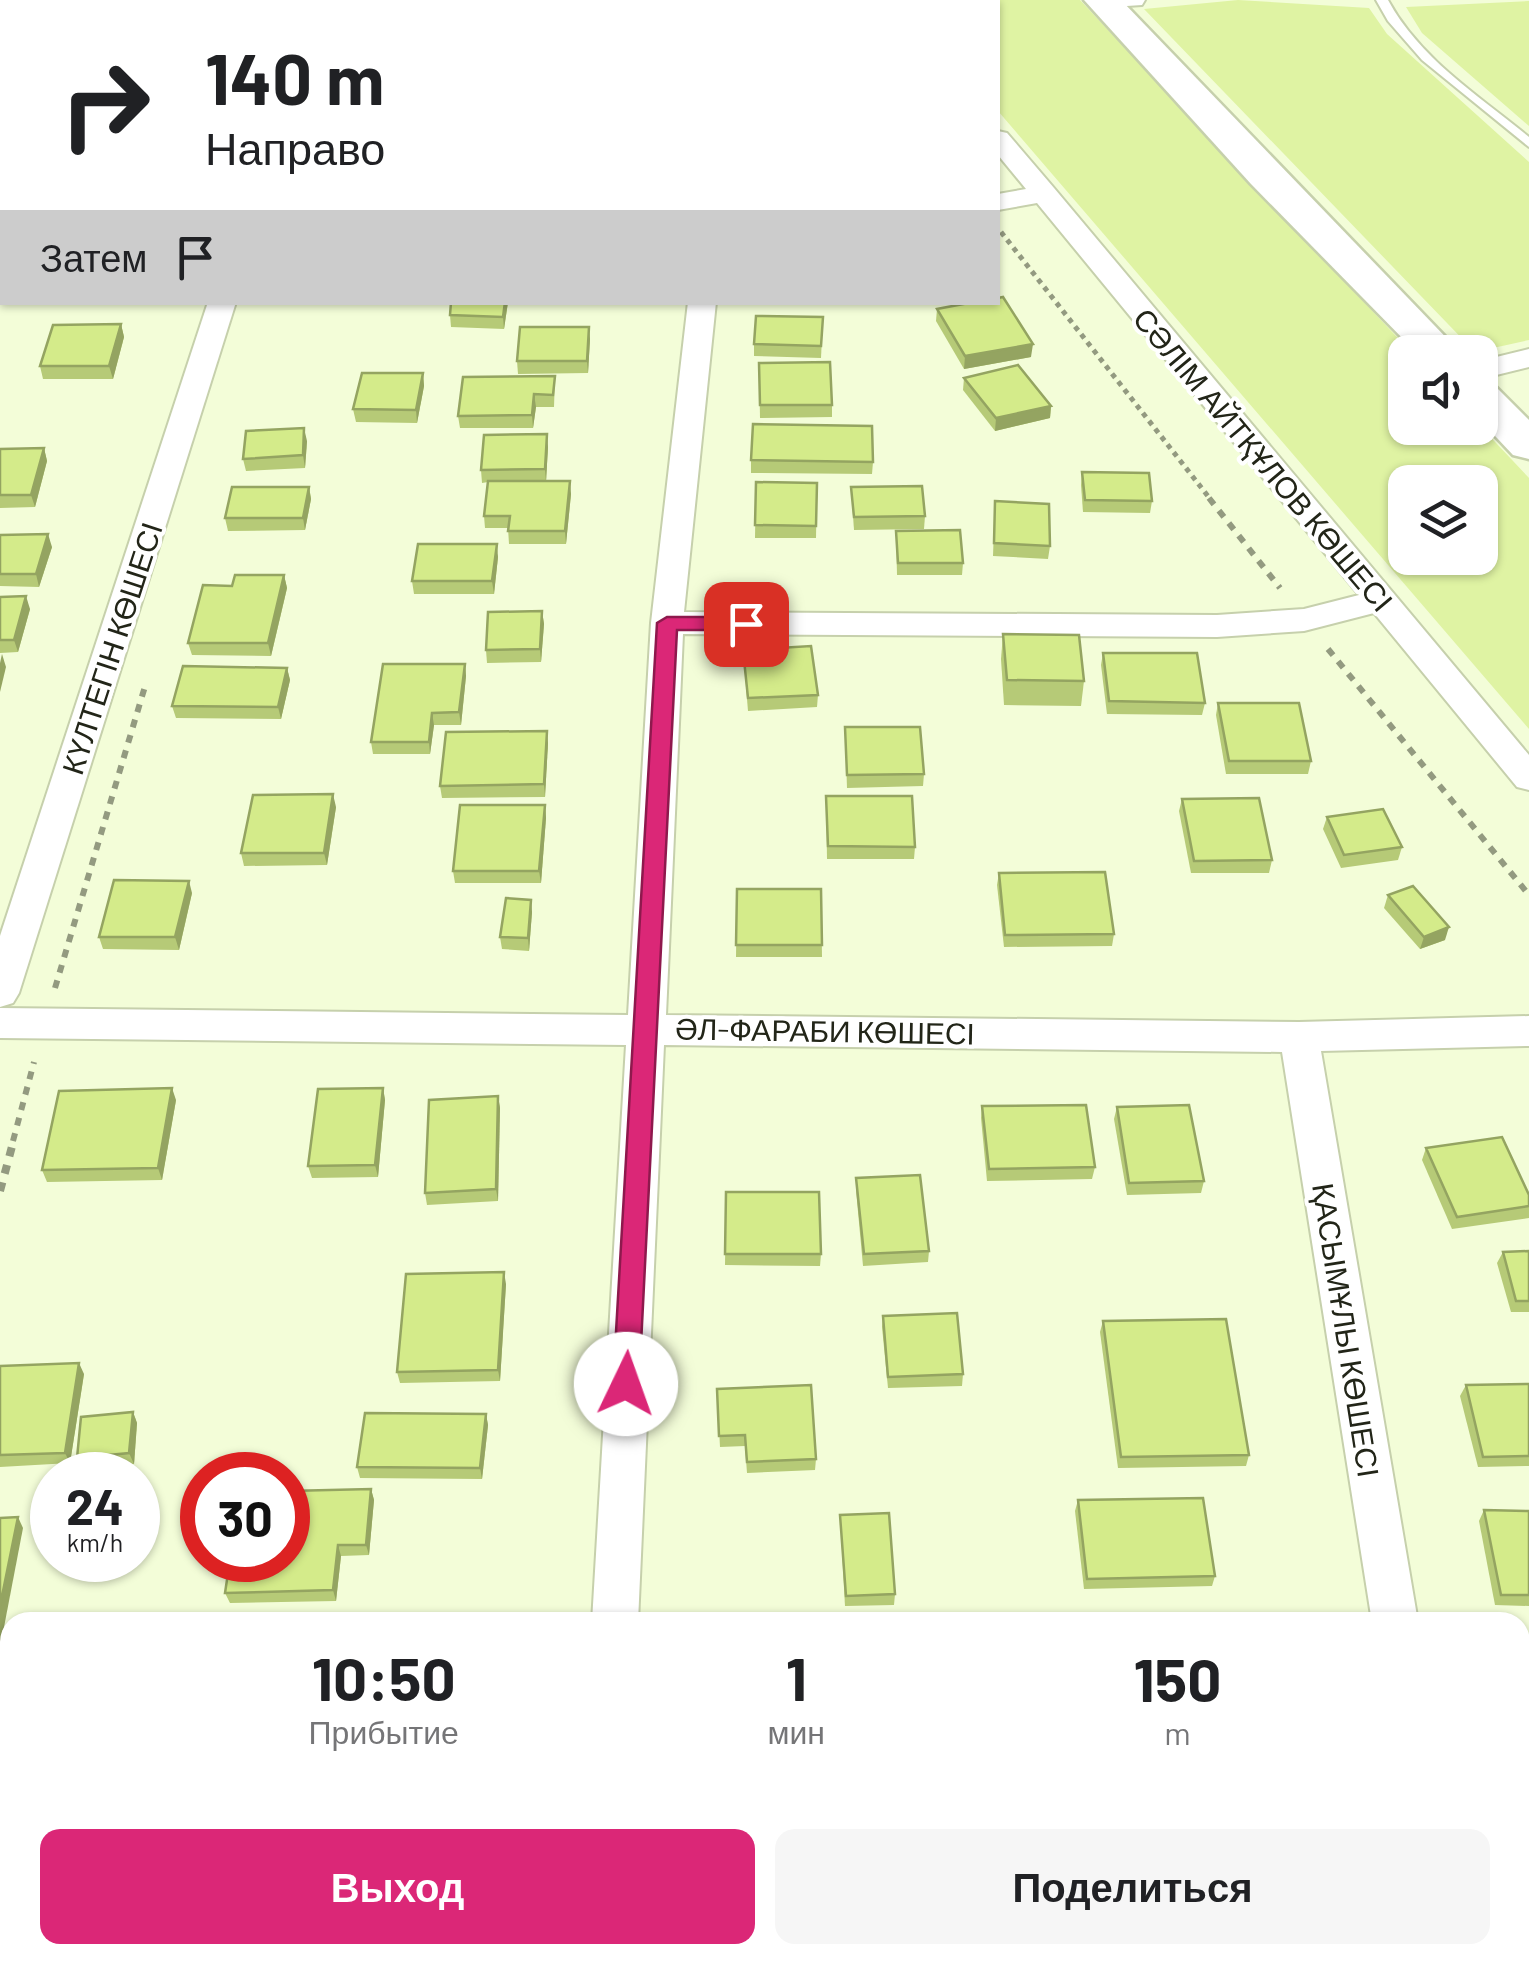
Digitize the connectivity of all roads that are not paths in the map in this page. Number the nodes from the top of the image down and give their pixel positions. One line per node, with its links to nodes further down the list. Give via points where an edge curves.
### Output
1 (1382, 0): 4 (lane, via 1410,40)
2 (1113, 1): 9 (highway, via 1265,176)
3 (1000, 141): 5 (street, СӘЛІМ АЙТҚҰЛОВ КӨШЕСІ)
4 (1529, 143)
5 (1045, 194): 6 (street); 14 (street, СӘЛІМ АЙТҚҰЛОВ КӨШЕСІ)
6 (1000, 202)
7 (221, 305): 17 (street, КҮЛТЕГІН КӨШЕСІ)
8 (702, 305): 15 (street)
9 (1421, 335)
10 (1529, 358): 11 (street)
11 (1498, 366)
12 (1498, 414): 13 (highway)
13 (1529, 446)
14 (1381, 600): 15 (street, via 1304,620 1217,626); 16 (street, СӘЛІМ АЙТҚҰЛОВ КӨШЕСІ)
15 (667, 623): 19 (street)
16 (1529, 778)
17 (0, 993)
18 (0, 1022): 19 (street, ӘЛ-ФАРАБИ КӨШЕСІ)
19 (644, 1027): 21 (street, ӘЛ-ФАРАБИ КӨШЕСІ); 22 (street)
20 (1529, 1031): 21 (street, ӘЛ-ФАРАБИ КӨШЕСІ)
21 (1299, 1037): 23 (street, ҚАСЫМҰЛЫ КӨШЕСІ)
22 (615, 1612)
23 (1392, 1612)

